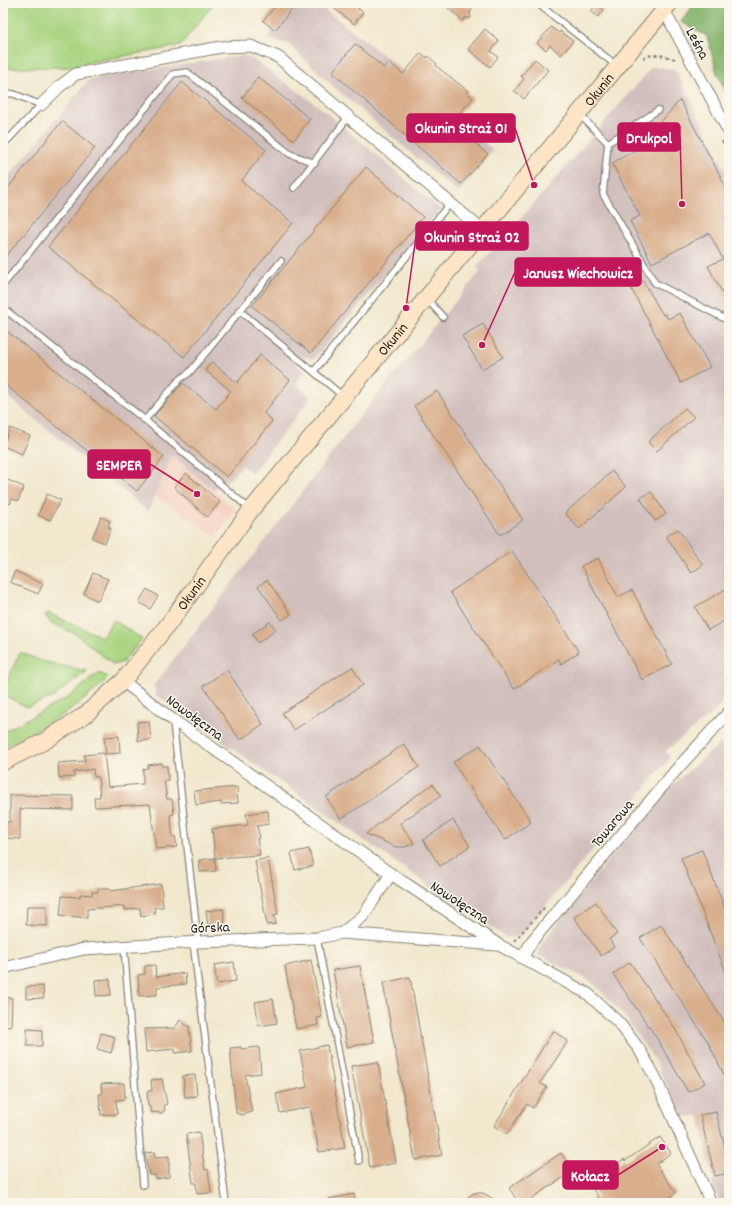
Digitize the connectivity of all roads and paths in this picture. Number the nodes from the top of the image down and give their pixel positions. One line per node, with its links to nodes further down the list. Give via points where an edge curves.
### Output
1 (537, 3): 5 (lane)
2 (667, 7): 5 (main road, Okunin); 11 (street, Leśna)
3 (637, 60): 4 (path, via 650,54 659,54)
4 (681, 61)
5 (618, 66): 9 (main road, Okunin)
6 (3, 93): 7 (lane, via 14,94)
7 (41, 106): 10 (street, via 76,74 221,47 251,46 278,57); 13 (lane)
8 (658, 110): 12 (lane)
9 (578, 114): 12 (lane); 18 (main road, Okunin)
10 (349, 116): 15 (lane); 17 (street)
11 (724, 133): 14 (path)
12 (608, 143): 25 (lane, via 604,194 655,283)
13 (3, 145)
14 (729, 154)
15 (315, 163): 16 (lane); 20 (lane, via 290,154 187,72 173,74)
16 (294, 188)
17 (450, 203): 18 (street); 26 (lane)
18 (482, 230): 21 (main road, Okunin)
19 (281, 261): 23 (lane)
20 (3, 285)
21 (426, 297): 24 (lane); 27 (main road, Okunin)
22 (3, 308): 28 (lane)
23 (239, 310): 26 (lane); 28 (lane, via 189,373 180,379)
24 (443, 317)
25 (729, 321)
26 (314, 371): 27 (lane)
27 (344, 397): 29 (main road, Okunin)
28 (145, 420): 29 (lane)
29 (251, 510): 30 (main road, Okunin, via 170,622)
30 (123, 681): 32 (street, Nowołęczna); 33 (main road, Okunin, via 86,714 45,741)
31 (729, 712): 40 (street, Towarowa, via 677,769 532,941)
32 (173, 720): 34 (street, Nowołęczna); 37 (lane)
33 (3, 762)
34 (391, 874): 35 (street, Górska, via 363,916); 38 (street, Nowołęczna)
35 (342, 933): 36 (street, Górska); 38 (street)
36 (317, 938): 37 (street, Górska); 42 (lane)
37 (196, 942): 39 (street, Górska); 44 (lane)
38 (499, 945): 40 (street, Nowołęczna)
39 (124, 946): 41 (street, Górska, via 84,949); 43 (lane)
40 (522, 958): 45 (street, Nowołęczna, via 588,994 623,1027 654,1075)
41 (3, 968)
42 (359, 1161)
43 (143, 1184)
44 (226, 1203)
45 (711, 1203)

